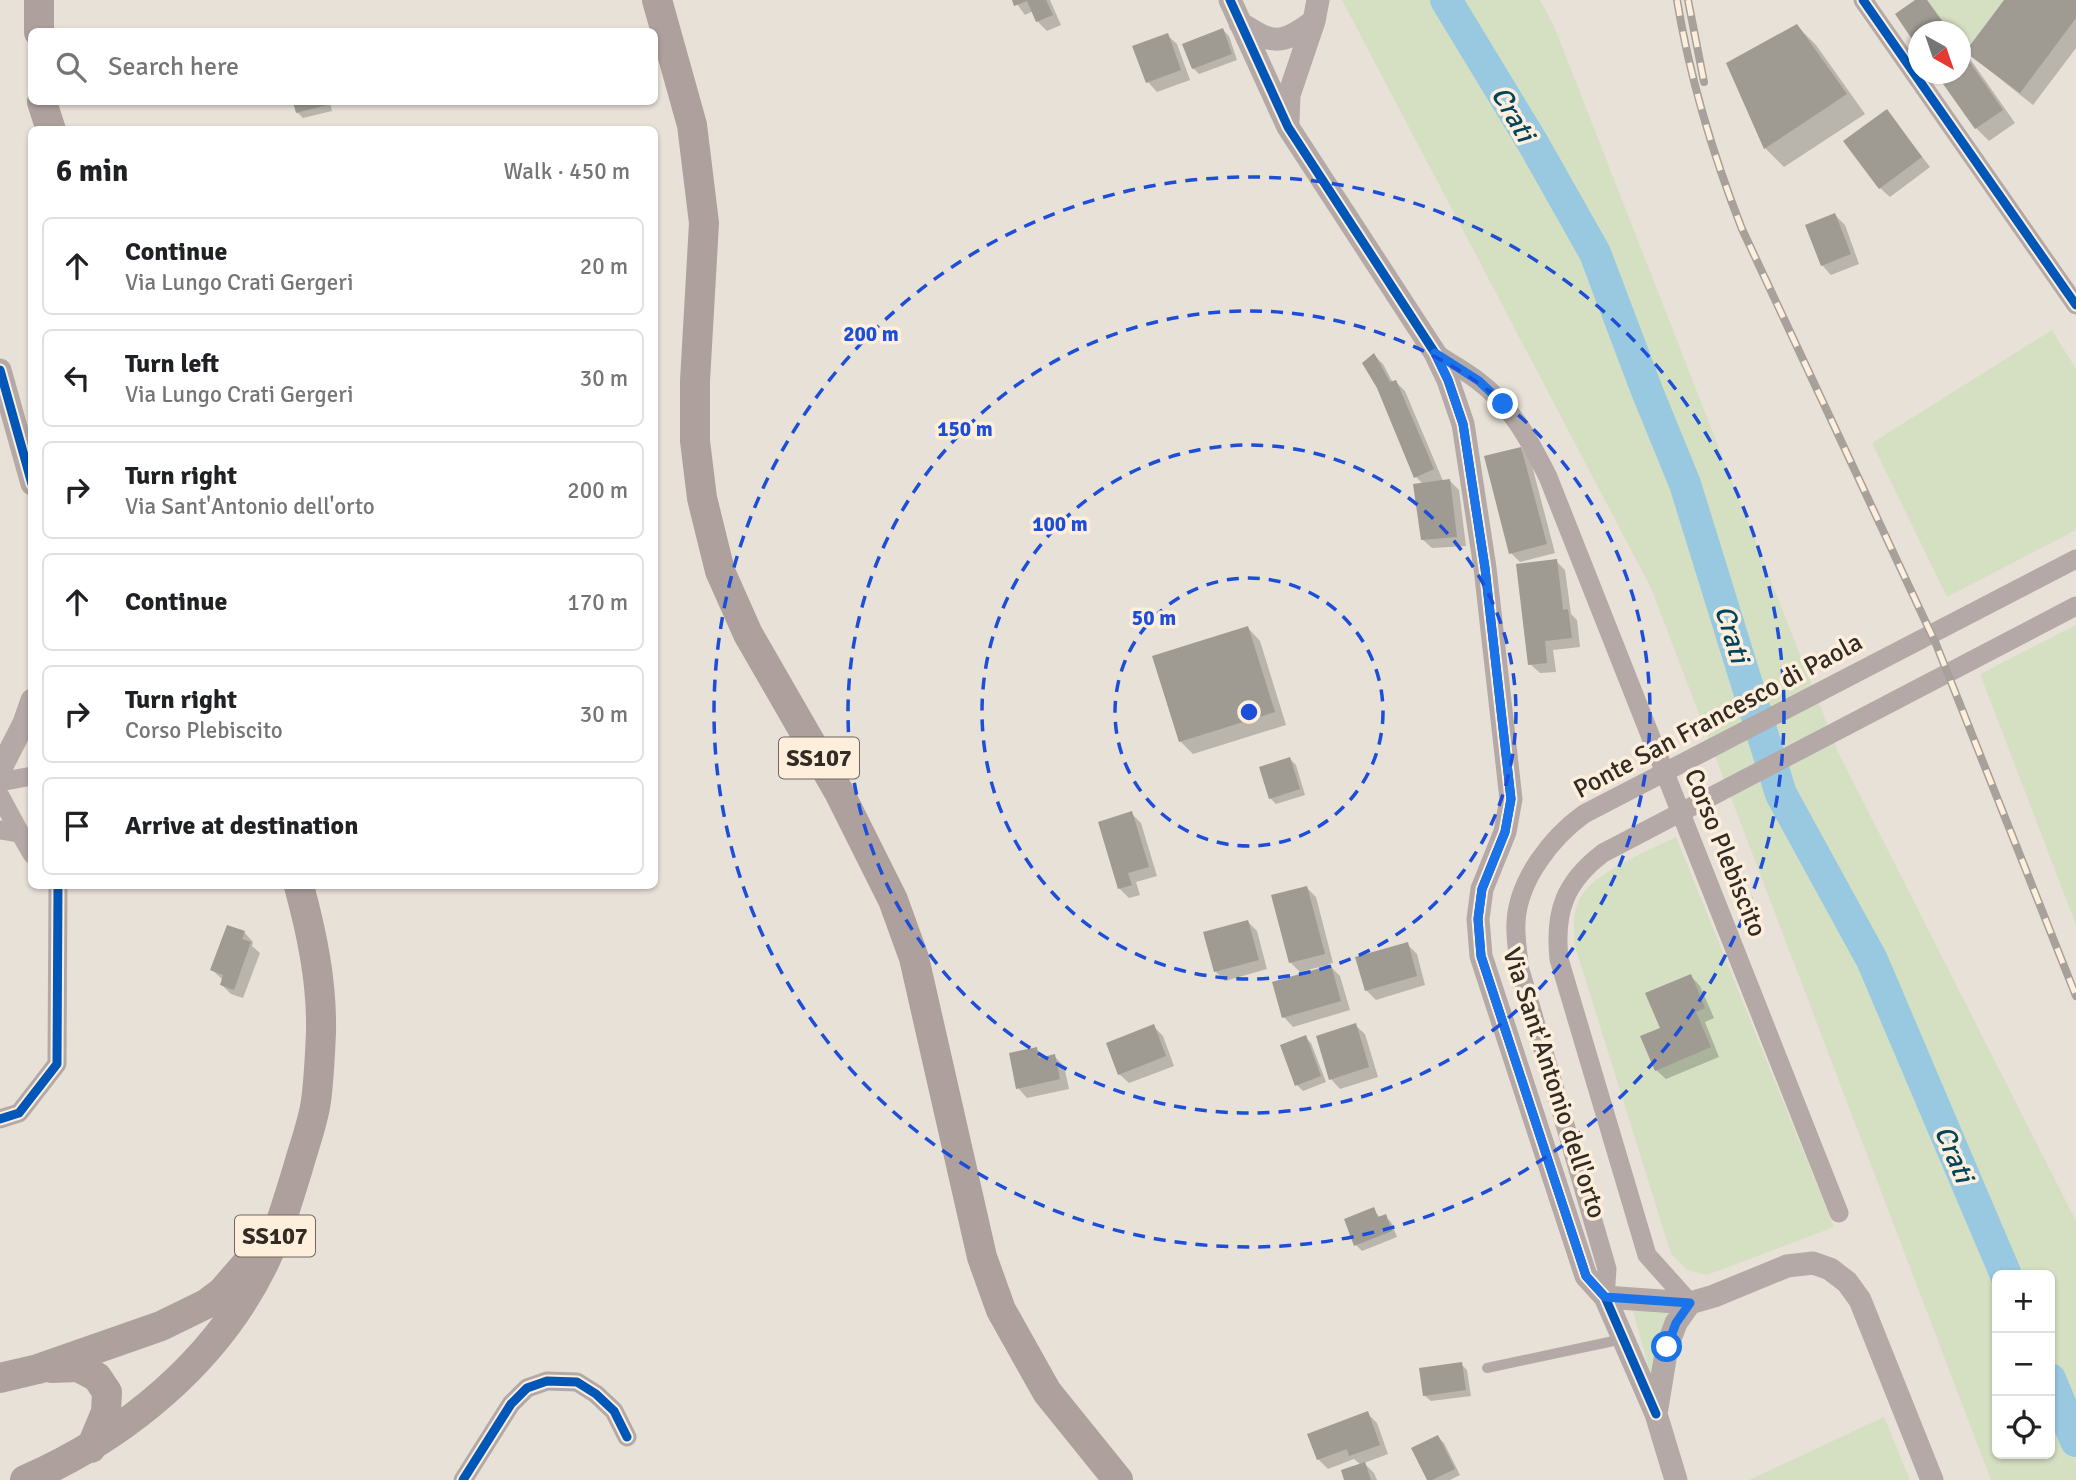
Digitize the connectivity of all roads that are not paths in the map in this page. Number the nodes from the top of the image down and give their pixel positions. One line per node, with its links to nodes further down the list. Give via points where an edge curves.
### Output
1 (39, 0): 7 (main road)
2 (657, 0): 43 (main road, SS107, via 692,125 704,223 695,441 702,498 720,571 748,634 893,900 914,958 982,1257 1001,1310 1047,1392)
3 (1230, 0): 6 (street, Via Sant'Antonio dell'orto)
4 (1863, 1): 11 (street)
5 (1316, 10): 6 (street, via 1287,38 1262,37); 10 (street, via 1289,95)
6 (1240, 23): 10 (street, Via Sant'Antonio dell'orto)
7 (39, 28)
8 (44, 105): 9 (main road)
9 (50, 126)
10 (1288, 127): 12 (street, Via Sant'Antonio dell'orto)
11 (2076, 304)
12 (1435, 353): 30 (street, Corso Plebiscito, via 1479,381 1503,404 1529,439 1548,477); 32 (street, Via Sant'Antonio dell'orto, via 1463,424 1485,568 1511,799 1505,832 1482,889 1478,919 1481,956 1586,1276)
13 (0, 370): 14 (street)
14 (28, 470)
15 (2076, 559): 32 (street, Ponte San Francesco di Paola, via 1584,814 1547,848 1516,918 1516,941 1520,970 1607,1269)
16 (2076, 606): 33 (street, via 1603,853 1569,888 1557,936 1559,959 1647,1255)
17 (28, 712): 18 (street)
18 (0, 770)
19 (28, 777): 20 (street)
20 (0, 782)
21 (0, 796): 23 (street)
22 (0, 830): 23 (street)
23 (20, 832): 24 (street)
24 (28, 847)
25 (50, 889): 28 (street)
26 (58, 889): 28 (street)
27 (300, 889): 31 (main road, SS107, via 316,960 321,1031 316,1103)
28 (59, 906): 29 (street, via 57,1064 19,1113)
29 (0, 1119)
30 (1839, 1213)
31 (284, 1215): 35 (main road, via 229,1286 206,1304 161,1326); 40 (main road, SS107, via 263,1264 216,1337 140,1413)
32 (1605, 1297): 33 (street); 34 (street, Via Sant'Antonio dell'orto)
33 (1690, 1303): 38 (street, via 1667,1347); 45 (street, via 1787,1266 1813,1263 1830,1269 1860,1300)
34 (1623, 1339): 36 (lane); 38 (street, Via Sant'Antonio dell'orto)
35 (38, 1368): 37 (main road); 40 (main road, via 78,1367 97,1377 107,1392 106,1412)
36 (1487, 1368)
37 (0, 1378)
38 (1656, 1415): 44 (street, Via Sant'Antonio dell'orto)
39 (627, 1437): 42 (street, via 614,1411 596,1394 577,1382 547,1381 527,1388 511,1404)
40 (91, 1448): 41 (main road, SS107)
41 (25, 1480)
42 (463, 1480)
43 (1118, 1480)
44 (1676, 1480)
45 (1931, 1480)

